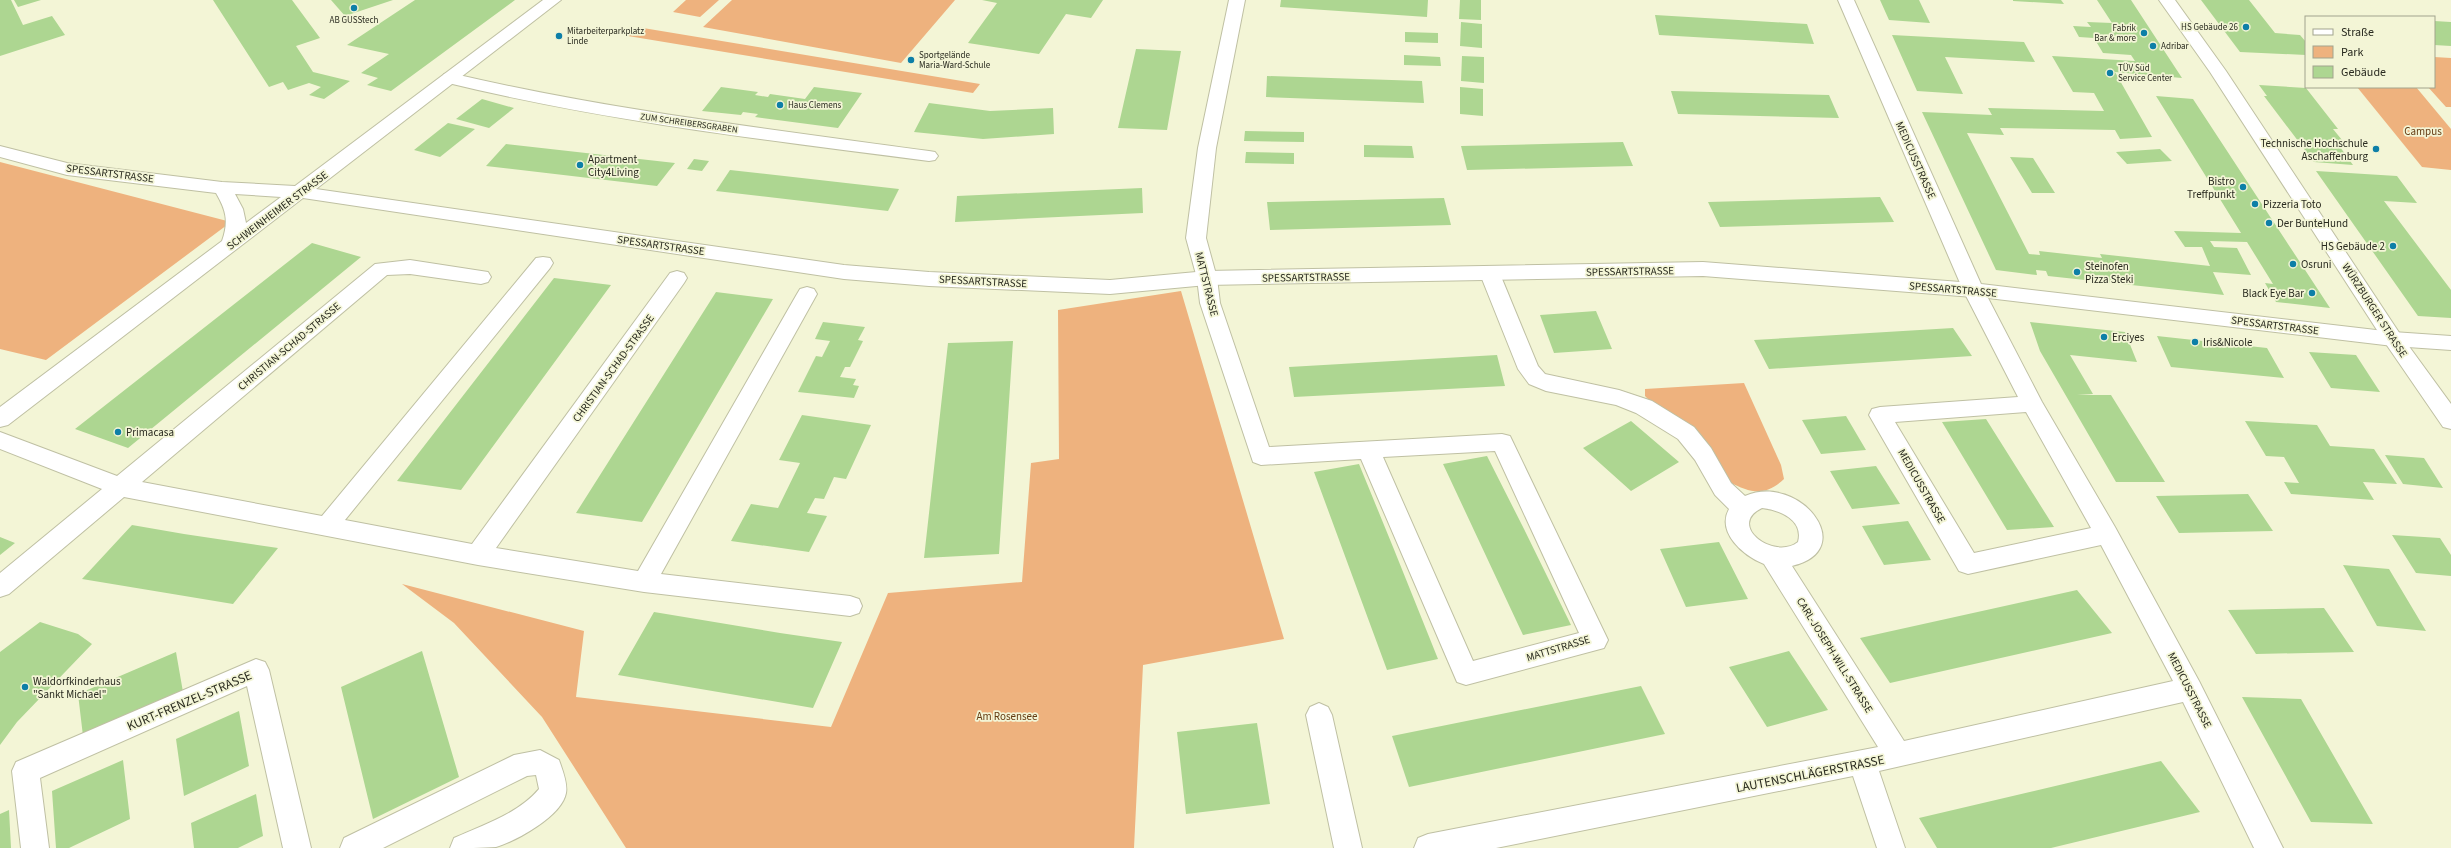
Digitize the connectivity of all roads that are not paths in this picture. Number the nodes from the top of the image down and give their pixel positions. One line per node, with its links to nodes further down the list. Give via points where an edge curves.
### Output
1 (553, 0): 5 (street, SCHWEINHEIMER STRASSE)
2 (1237, 0): 15 (street, MATTSTRASSE, via 1207,148 1196,238)
3 (1846, 0): 16 (street, MEDICUSSTRASSE)
4 (2167, 0): 18 (street, WÜRZBURGER STRASSE, via 2218,71)
5 (450, 78): 7 (street, ZUM SCHREIBERSGRABEN, via 557,102 637,116); 9 (street, SCHWEINHEIMER STRASSE)
6 (0, 151): 8 (street, SPESSARTSTRASSE, via 67,169)
7 (929, 156)
8 (222, 188): 9 (street, SPESSARTSTRASSE); 10 (street, via 238,215)
9 (299, 192): 10 (street, SCHWEINHEIMER STRASSE); 15 (street, SPESSARTSTRASSE, via 844,272 929,279 1110,287)
10 (231, 244): 21 (street, SCHWEINHEIMER STRASSE)
11 (543, 263): 27 (street)
12 (1490, 274): 15 (street, SPESSARTSTRASSE); 16 (street, SPESSARTSTRASSE, via 1703,269); 26 (street, via 1530,368 1537,378 1546,383 1619,398 1644,407 1686,433 1703,454 1723,489)
13 (481, 277): 25 (street, CHRISTIAN-SCHAD-STRASSE, via 410,266 382,269)
14 (677, 278): 29 (street, CHRISTIAN-SCHAD-STRASSE)
15 (1207, 278): 24 (street, MATTSTRASSE, via 1210,303 1261,456)
16 (1973, 290): 18 (street, SPESSARTSTRASSE); 20 (street, MEDICUSSTRASSE)
17 (807, 294): 31 (street)
18 (2393, 339): 19 (street, SPESSARTSTRASSE); 22 (street, WÜRZBURGER STRASSE)
19 (2451, 343)
20 (2032, 404): 28 (street, MEDICUSSTRASSE); 28 (street, MEDICUSSTRASSE, via 1880,415 1968,564)
21 (0, 419)
22 (2451, 421)
23 (0, 440): 25 (street)
24 (1369, 451): 24 (street, MATTSTRASSE, via 1502,442 1595,640 1466,674)
25 (120, 487): 27 (street); 32 (street, CHRISTIAN-SCHAD-STRASSE)
26 (1741, 507): 30 (street, via 1736,515 1736,525 1740,534 1754,548); 30 (street, via 1749,502 1771,500 1795,509 1810,526 1812,536 1805,552 1796,556)
27 (327, 526): 29 (street)
28 (2107, 534): 34 (street, MEDICUSSTRASSE)
29 (478, 555): 31 (street)
30 (1772, 556): 36 (street, CARL-JOSEPH-WILL-STRASSE)
31 (644, 582): 33 (street)
32 (0, 588)
33 (850, 606)
34 (2190, 688): 36 (street, LAUTENSCHLÄGERSTRASSE); 45 (street, MEDICUSSTRASSE)
35 (1319, 714): 42 (street)
36 (1898, 755): 37 (street, LAUTENSCHLÄGERSTRASSE)
37 (1862, 762): 43 (street, LAUTENSCHLÄGERSTRASSE); 44 (street)
38 (34, 848): 39 (street, KURT-FRENZEL-STRASSE, via 26,771 256,670)
39 (297, 848)
40 (354, 848): 41 (street, via 524,764 540,762 549,769 553,792 546,803 533,813)
41 (464, 848)
42 (1348, 848)
43 (1428, 848)
44 (1891, 848)
45 (2269, 848)

